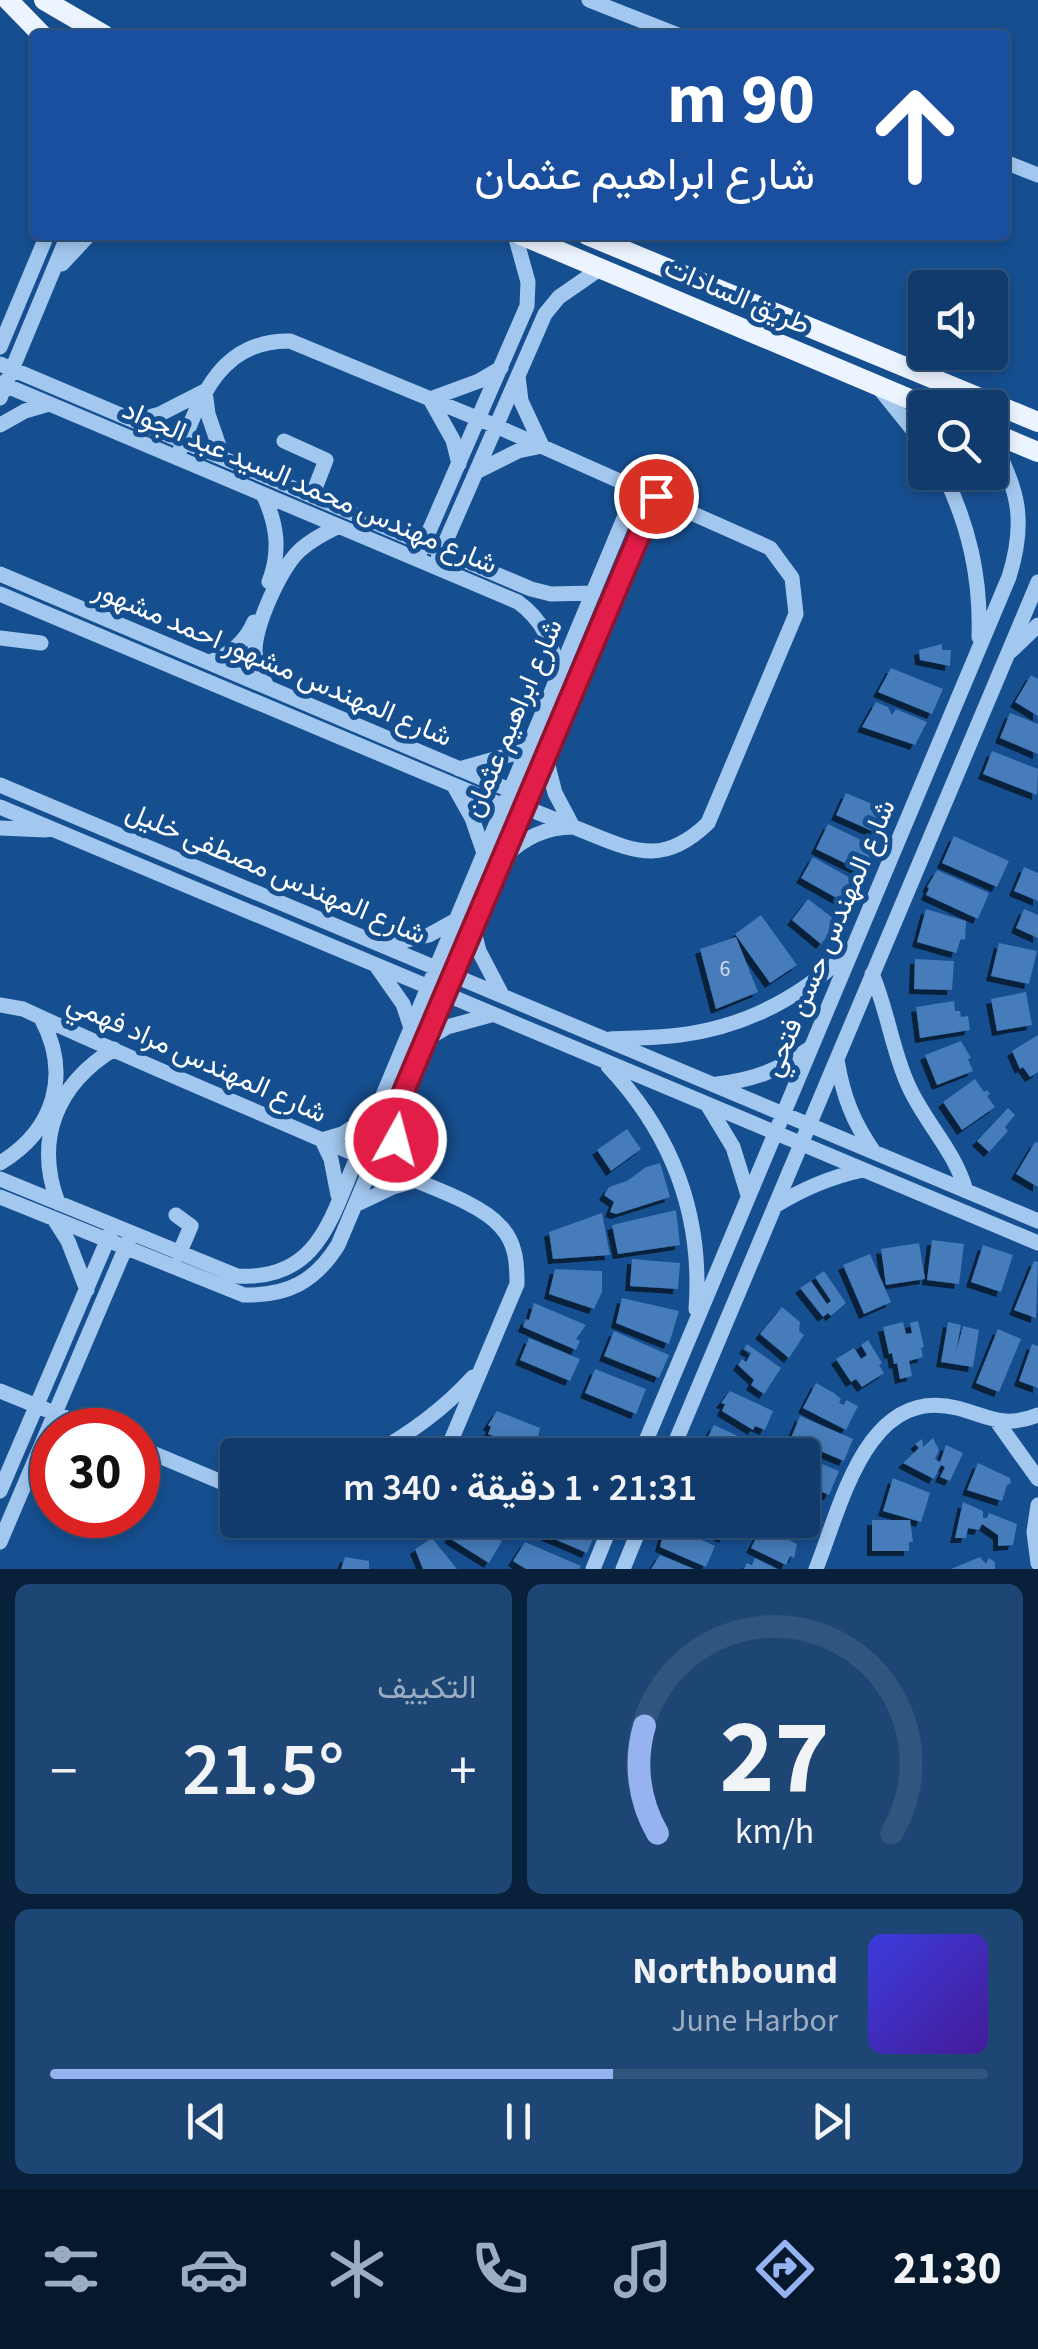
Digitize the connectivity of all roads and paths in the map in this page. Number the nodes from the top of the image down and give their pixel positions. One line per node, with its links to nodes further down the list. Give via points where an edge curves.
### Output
1 (8, 0): 4 (main road)
2 (44, 0): 5 (main road)
3 (589, 0): 6 (street)
4 (37, 30)
5 (95, 30)
6 (665, 30)
7 (1010, 164): 8 (street)
8 (1038, 175)
9 (45, 240): 19 (street)
10 (66, 240): 16 (street)
11 (84, 240): 16 (street)
12 (519, 240): 21 (street, via 526,306)
13 (531, 240): 15 (main road, طريق السادات)
14 (599, 240): 17 (main road, طريق السادات)
15 (601, 268): 18 (main road, طريق السادات); 22 (street, via 552,305)
16 (52, 274): 20 (street)
17 (752, 304): 18 (main road); 31 (main road, طريق السادات)
18 (743, 330): 23 (main road, طريق السادات)
19 (0, 347)
20 (6, 366): 24 (street); 30 (street, شارع مهندس محمد السيد عبد الجواد)
21 (501, 368): 27 (street); 29 (street)
22 (518, 376): 34 (street); 38 (street)
23 (876, 385): 26 (main road, طريق السادات); 32 (street)
24 (2, 389): 28 (street, شارع مهندس محمد السيد عبد الجواد)
25 (206, 390): 27 (street, شارع المهندس مشهور احمد مشهور, via 252,346 290,341); 30 (street); 35 (street); 41 (street)
26 (908, 398)
27 (430, 399): 29 (street, شارع المهندس مشهور احمد مشهور); 42 (street)
28 (49, 404): 33 (street); 40 (street, شارع مهندس محمد السيد عبد الجواد)
29 (478, 419): 34 (street, شارع المهندس مشهور احمد مشهور); 42 (street)
30 (135, 421): 35 (street, شارع مهندس محمد السيد عبد الجواد)
31 (1038, 422)
32 (908, 424)
33 (0, 425)
34 (496, 426): 38 (street, شارع المهندس مشهور احمد مشهور); 43 (street)
35 (183, 441): 40 (street); 41 (street, شارع مهندس محمد السيد عبد الجواد)
36 (284, 441): 48 (street, via 326,460)
37 (1008, 441): 39 (main road)
38 (542, 446): 43 (street); 45 (street, شارع المهندس مشهور احمد مشهور)
39 (1038, 452)
40 (176, 458): 47 (street, شارع مهندس محمد السيد عبد الجواد)
41 (223, 458): 48 (street, شارع مهندس محمد السيد عبد الجواد)
42 (459, 464): 51 (street)
43 (476, 472): 52 (street)
44 (1008, 472): 63 (street, شارع المهندس حسن فتحي, via 1020,528 1009,577)
45 (636, 487): 49 (street, شارع المهندس مشهور احمد مشهور); 57 (street, شارع ابراهيم عثمان)
46 (952, 490): 63 (street, via 973,551)
47 (263, 494): 50 (street, شارع مهندس محمد السيد عبد الجواد); 59 (street, via 278,546)
48 (312, 496): 51 (street, شارع مهندس محمد السيد عبد الجواد)
49 (656, 496): 69 (street, شارع ابراهيم عثمان); 76 (street, شارع المهندس مشهور احمد مشهور, via 770,548 792,578 796,614 708,823 672,849 650,852)
50 (340, 526): 53 (street, شارع مهندس محمد السيد عبد الجواد); 59 (street, via 301,549)
51 (424, 544): 52 (street, شارع مهندس محمد السيد عبد الجواد); 53 (street)
52 (442, 551): 54 (street); 57 (street, شارع مهندس محمد السيد عبد الجواد, via 531,589)
53 (417, 559): 54 (street, شارع مهندس محمد السيد عبد الجواد)
54 (435, 567): 66 (street, شارع مهندس محمد السيد عبد الجواد, via 534,614 546,629)
55 (0, 574): 65 (street, شارع المهندس مشهور احمد مشهور)
56 (1038, 582): 64 (street, شارع المهندس حسن فتحي)
57 (593, 592): 66 (street, شارع ابراهيم عثمان)
58 (0, 594): 72 (street, شارع المهندس مشهور احمد مشهور)
59 (267, 598): 65 (street, via 240,644); 67 (street, via 255,652)
60 (1038, 625): 64 (street)
61 (0, 638): 62 (street)
62 (41, 643)
63 (978, 648): 84 (street, شارع المهندس حسن فتحي)
64 (1005, 658): 88 (street, شارع المهندس حسن فتحي)
65 (210, 662): 67 (street, شارع المهندس مشهور احمد مشهور)
66 (559, 673): 68 (street, شارع ابراهيم عثمان)
67 (267, 686): 70 (street, شارع المهندس مشهور احمد مشهور)
68 (527, 750): 70 (street); 73 (street, شارع ابراهيم عثمان)
69 (546, 758): 74 (street, شارع ابراهيم عثمان); 76 (street)
70 (458, 769): 73 (street, شارع المهندس مشهور احمد مشهور)
71 (0, 785): 83 (street, شارع المهندس مصطفى خليل)
72 (454, 786): 73 (street, شارع المهندس مشهور احمد مشهور); 79 (street)
73 (507, 798): 74 (street, شارع المهندس مشهور احمد مشهور); 79 (street, شارع ابراهيم عثمان)
74 (524, 806): 76 (street, شارع المهندس مشهور احمد مشهور); 80 (street, شارع ابراهيم عثمان)
75 (0, 807): 78 (street, شارع المهندس مصطفى خليل)
76 (573, 826): 80 (street, via 535,834)
77 (0, 828): 78 (street)
78 (58, 831): 85 (street, شارع المهندس مصطفى خليل)
79 (484, 853): 81 (street, شارع ابراهيم عثمان)
80 (503, 857): 82 (street, شارع ابراهيم عثمان)
81 (456, 920): 83 (street, via 408,942); 86 (street, شارع ابراهيم عثمان)
82 (473, 927): 87 (street, شارع ابراهيم عثمان); 91 (street)
83 (383, 945): 86 (street, شارع المهندس مصطفى خليل)
84 (851, 949): 97 (street, via 789,999 754,1016 678,1036); 98 (street, شارع المهندس حسن فتحي)
85 (374, 964): 89 (street, شارع المهندس مصطفى خليل); 95 (street, via 403,1004)
86 (436, 968): 87 (street, شارع المهندس مصطفى خليل); 89 (street, شارع ابراهيم عثمان)
87 (453, 974): 90 (street, شارع ابراهيم عثمان); 91 (street, شارع المهندس مصطفى خليل)
88 (872, 974): 101 (street, شارع المهندس حسن فتحي); 119 (street, via 906,1080 952,1154)
89 (428, 986): 90 (street, شارع المهندس مصطفى خليل); 95 (street, شارع ابراهيم عثمان)
90 (445, 994): 93 (street, شارع المهندس مصطفى خليل); 96 (street, شارع ابراهيم عثمان)
91 (502, 995): 97 (street, شارع المهندس مصطفى خليل)
92 (0, 1006): 94 (street, شارع المهندس مراد فهمي)
93 (494, 1014): 96 (street); 100 (street, شارع المهندس مصطفى خليل)
94 (42, 1018): 99 (street, شارع المهندس مراد فهمي); 105 (street, via 58,1064)
95 (411, 1028): 104 (street, شارع ابراهيم عثمان)
96 (426, 1040): 107 (street, شارع ابراهيم عثمان)
97 (608, 1040): 102 (street, شارع المهندس مصطفى خليل)
98 (809, 1048): 102 (street, via 781,1068); 106 (street, شارع المهندس حسن فتحي)
99 (114, 1050): 105 (street, via 78,1076); 110 (street, شارع المهندس مراد فهمي)
100 (602, 1060): 103 (street, شارع المهندس مصطفى خليل); 133 (street, via 654,1123 687,1198 696,1239)
101 (837, 1060): 108 (street, شارع المهندس حسن فتحي); 112 (street, via 848,1108)
102 (714, 1084): 106 (street, شارع المهندس مصطفى خليل)
103 (706, 1104): 109 (street, شارع المهندس مصطفى خليل); 120 (street, via 733,1147)
104 (376, 1112): 110 (street); 113 (street, شارع ابراهيم عثمان)
105 (52, 1113): 115 (street); 125 (street, via 47,1159)
106 (782, 1113): 108 (street, شارع المهندس مصطفى خليل); 109 (street, شارع المهندس حسن فتحي)
107 (392, 1119): 114 (street, شارع ابراهيم عثمان); 118 (street)
108 (810, 1124): 111 (street, شارع المهندس حسن فتحي); 112 (street, شارع المهندس مصطفى خليل)
109 (774, 1132): 111 (street, شارع المهندس مصطفى خليل); 120 (street, شارع المهندس حسن فتحي)
110 (322, 1140): 113 (street, شارع المهندس مراد فهمي); 122 (street)
111 (801, 1144): 116 (street, شارع المهندس مصطفى خليل); 124 (street, شارع المهندس حسن فتحي)
112 (874, 1152): 119 (street, شارع المهندس مصطفى خليل)
113 (358, 1156): 114 (street, شارع المهندس مراد فهمي); 122 (street, شارع ابراهيم عثمان)
114 (374, 1162): 118 (street, شارع المهندس مراد فهمي); 123 (street, شارع ابراهيم عثمان)
115 (0, 1163)
116 (864, 1170): 124 (street, via 817,1182); 130 (street, شارع المهندس مصطفى خليل)
117 (0, 1178): 125 (street)
118 (414, 1180): 123 (street); 134 (street, شارع المهندس مراد فهمي, via 484,1212 512,1243 517,1284)
119 (966, 1191): 127 (street, شارع المهندس مصطفى خليل)
120 (748, 1196): 133 (street, شارع المهندس حسن فتحي)
121 (0, 1197): 125 (street)
122 (339, 1200): 131 (street, شارع ابراهيم عثمان, via 313,1250 278,1274 237,1276)
123 (355, 1206): 129 (street, شارع ابراهيم عثمان, via 326,1264 289,1291 266,1296 222,1288)
124 (775, 1206): 144 (street, شارع المهندس حسن فتحي)
125 (56, 1211): 128 (street); 132 (street)
126 (176, 1214): 131 (street, via 191,1226)
127 (1038, 1221)
128 (111, 1234): 129 (street); 132 (street)
129 (128, 1241): 131 (street, شارع ابراهيم عثمان); 138 (street)
130 (1038, 1243)
131 (180, 1254)
132 (87, 1290): 136 (street)
133 (695, 1321): 143 (street, شارع المهندس حسن فتحي)
134 (482, 1367): 141 (street); 142 (street, شارع المهندس مراد فهمي)
135 (0, 1390): 136 (street)
136 (37, 1406): 137 (street); 149 (street)
137 (42, 1408)
138 (57, 1408)
139 (1038, 1415): 140 (street)
140 (998, 1423): 147 (street); 157 (street, via 933,1405 890,1420 862,1456)
141 (402, 1438)
142 (451, 1438)
143 (647, 1438)
144 (677, 1438)
145 (160, 1456): 148 (street)
146 (30, 1472): 153 (street)
147 (1038, 1479)
148 (220, 1481)
149 (0, 1492)
150 (1038, 1505): 154 (street)
151 (606, 1538): 155 (street)
152 (635, 1538): 156 (street)
153 (0, 1542)
154 (1038, 1563)
155 (593, 1569)
156 (622, 1569)
157 (816, 1569)

